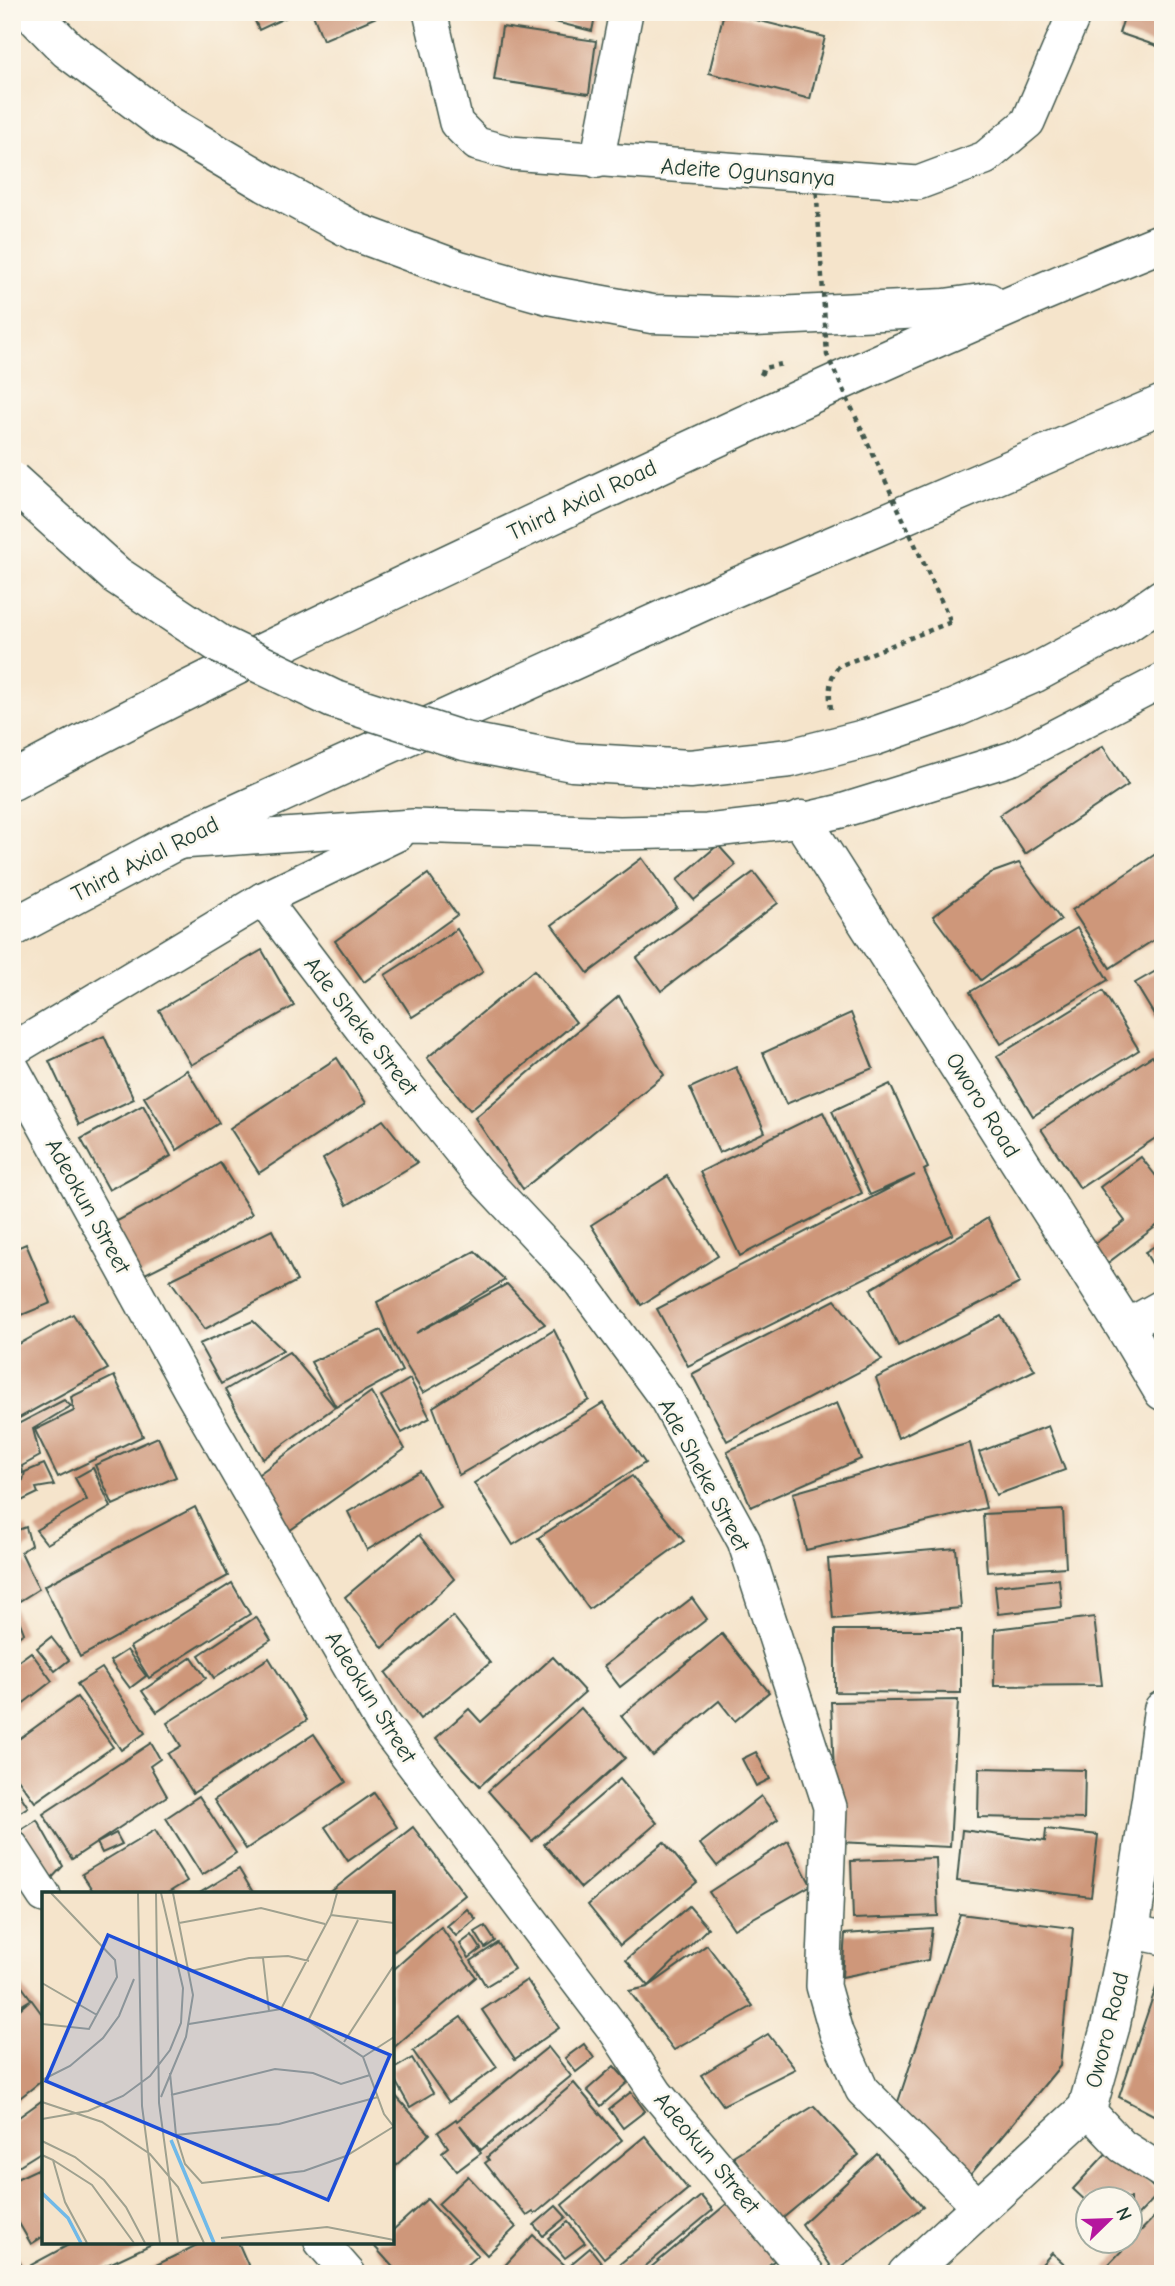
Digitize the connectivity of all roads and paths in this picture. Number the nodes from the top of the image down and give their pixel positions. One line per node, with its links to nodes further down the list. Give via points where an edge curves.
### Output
1 (31, 12): 8 (main road, via 68,49 168,125 356,232 459,270 548,295 652,314 754,317 945,309)
2 (430, 12): 5 (street, Adeite Ogunsanya, via 456,123 477,144 510,153)
3 (626, 12): 5 (street)
4 (1075, 12): 5 (street, Adeite Ogunsanya, via 1028,121 985,158 918,183)
5 (597, 161)
6 (816, 183): 12 (path, bridge, via 827,355 951,622)
7 (1163, 242): 8 (main road, Third Axial Road)
8 (1028, 296): 14 (main road, Third Axial Road, via 365,603)
9 (1163, 404): 17 (main road, Third Axial Road, via 706,600)
10 (12, 481): 11 (main road, bridge, via 116,575 221,645 333,699 464,741 572,762 690,769 790,758 872,737 953,709 1035,673 1124,625)
11 (1163, 598)
12 (839, 666)
13 (1163, 680): 15 (street, via 1013,758)
14 (12, 781)
15 (802, 820): 16 (street, via 707,831 620,833); 23 (main road, Oworo Road)
16 (413, 826): 17 (street); 18 (street)
17 (172, 843): 19 (main road, Third Axial Road)
18 (263, 899): 20 (street); 31 (street, Ade Sheke Street, via 478,1173 580,1282 666,1399 744,1541 830,1807 823,1986 836,2032 862,2090)
19 (12, 928)
20 (12, 1050)
21 (12, 1067): 34 (street, Adeokun Street, via 190,1390 382,1723 616,2032 656,2093)
22 (1163, 1307): 23 (street)
23 (1125, 1327): 24 (main road, Oworo Road)
24 (1163, 1391)
25 (1163, 1710): 28 (main road, Oworo Road, via 1151,1799)
26 (12, 1847): 27 (street)
27 (42, 1893)
28 (1146, 1934): 29 (main road, Oworo Road, via 1110,2028)
29 (1087, 2109): 30 (street, via 1122,2146); 31 (main road, Oworo Road)
30 (1163, 2172)
31 (979, 2207): 35 (main road, Oworo Road)
32 (323, 2244): 33 (street)
33 (349, 2274)
34 (808, 2274)
35 (907, 2274)

